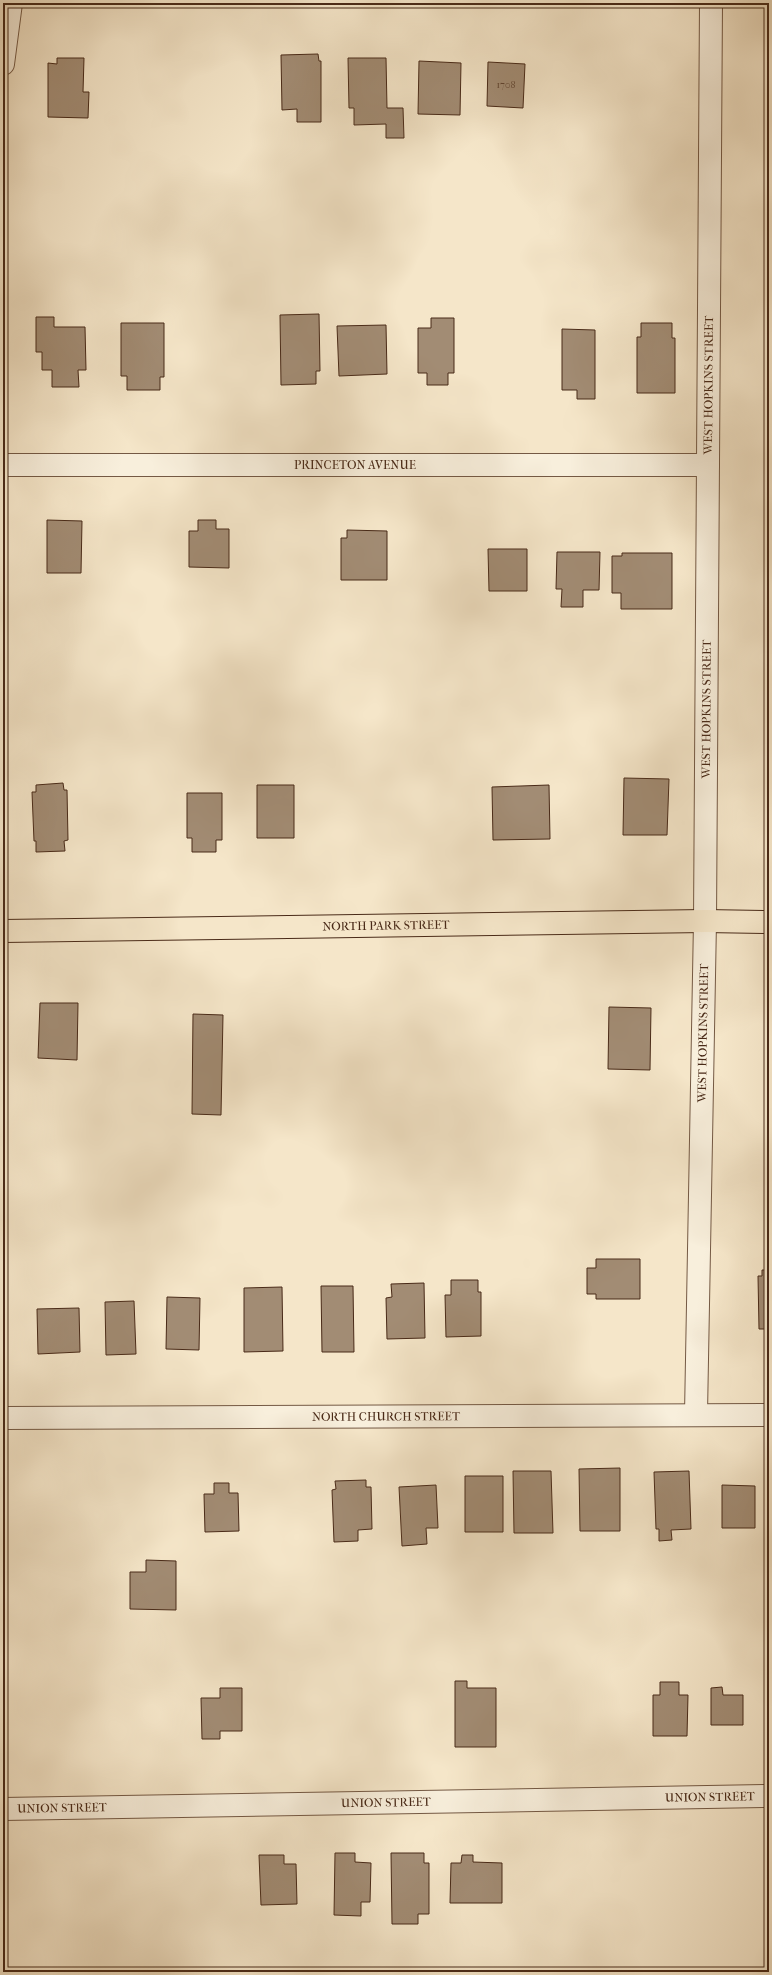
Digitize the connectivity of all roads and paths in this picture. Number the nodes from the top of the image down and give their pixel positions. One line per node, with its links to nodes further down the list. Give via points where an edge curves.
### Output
1 (11, 3): 3 (street)
2 (711, 3): 5 (street, WEST HOPKINS STREET)
3 (3, 64)
4 (3, 465): 5 (street, PRINCETON AVENUE)
5 (708, 465): 6 (street, WEST HOPKINS STREET)
6 (704, 921): 7 (main road, NORTH PARK STREET); 8 (main road, NORTH PARK STREET); 9 (street, WEST HOPKINS STREET)
7 (769, 922)
8 (3, 931)
9 (696, 1414): 10 (street, NORTH CHURCH STREET); 11 (street, NORTH CHURCH STREET)
10 (769, 1415)
11 (3, 1418)
12 (769, 1796): 13 (street, UNION STREET)
13 (3, 1809)

